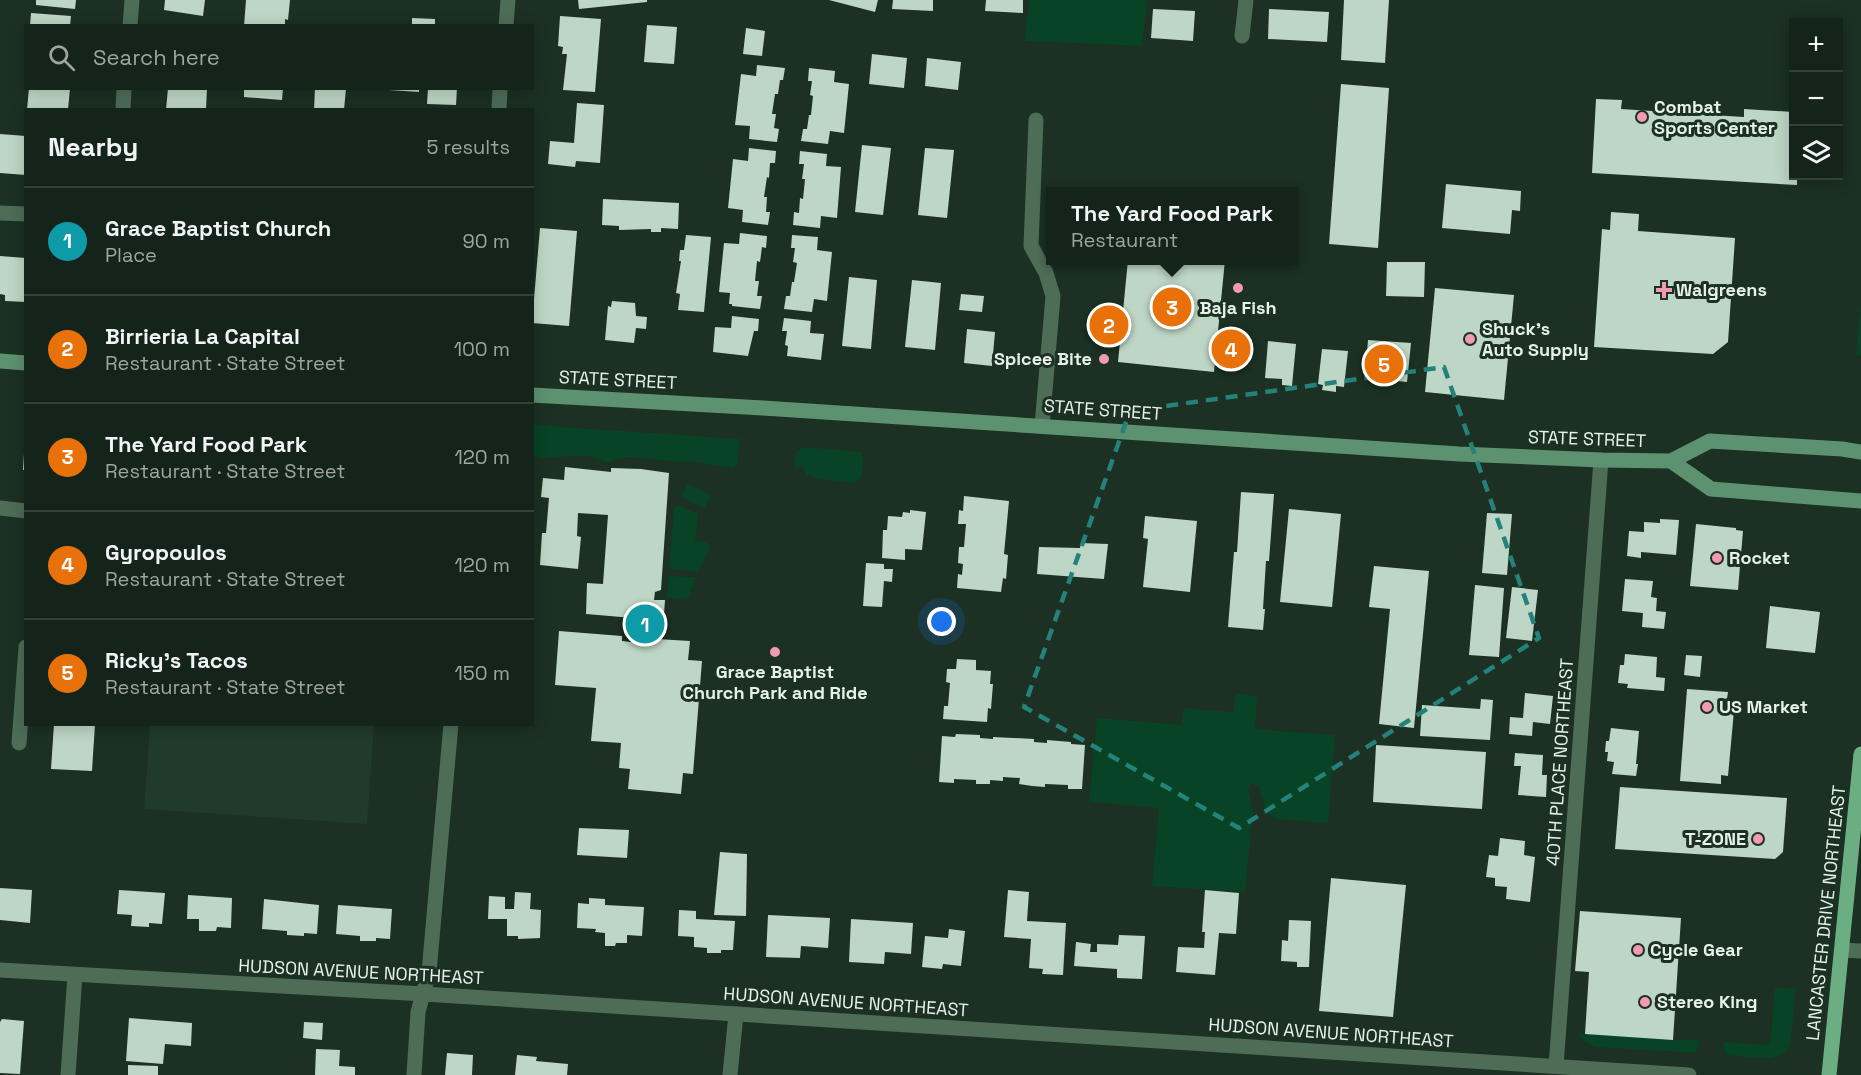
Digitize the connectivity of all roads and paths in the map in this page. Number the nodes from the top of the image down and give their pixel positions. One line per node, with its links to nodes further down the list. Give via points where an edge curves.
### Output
1 (132, 0): 4 (street)
2 (508, 0): 5 (street)
3 (1246, 0): 6 (street)
4 (130, 24)
5 (506, 24)
6 (1242, 36)
7 (124, 90): 9 (street)
8 (500, 90): 10 (street)
9 (123, 108)
10 (499, 108)
11 (1036, 120): 17 (street, via 1031,246 1053,296)
12 (0, 213): 13 (street)
13 (24, 214)
14 (0, 361): 15 (main road)
15 (24, 363)
16 (534, 395): 17 (main road, STATE STREET)
17 (1042, 426): 19 (main road, STATE STREET)
18 (1861, 452): 20 (main road, STATE STREET, via 1710,441)
19 (1601, 460): 20 (main road, STATE STREET); 34 (street, 40TH PLACE NORTHEAST)
20 (1671, 461): 21 (main road, STATE STREET, via 1711,489)
21 (1861, 501)
22 (0, 508): 23 (street)
23 (24, 512)
24 (24, 674): 26 (street)
25 (452, 726): 32 (street)
26 (19, 743)
27 (1861, 754): 28 (main road, LANCASTER DRIVE NORTHEAST)
28 (1842, 950): 29 (street); 39 (main road, LANCASTER DRIVE NORTHEAST)
29 (1861, 951)
30 (0, 970): 31 (street, HUDSON AVENUE NORTHEAST)
31 (75, 975): 32 (street, HUDSON AVENUE NORTHEAST); 35 (street)
32 (424, 994): 33 (street, HUDSON AVENUE NORTHEAST); 36 (street, via 418,1012)
33 (736, 1014): 34 (street, HUDSON AVENUE NORTHEAST); 37 (street)
34 (1556, 1066): 38 (street, HUDSON AVENUE NORTHEAST)
35 (68, 1075)
36 (414, 1075)
37 (730, 1075)
38 (1689, 1075)
39 (1829, 1075)

